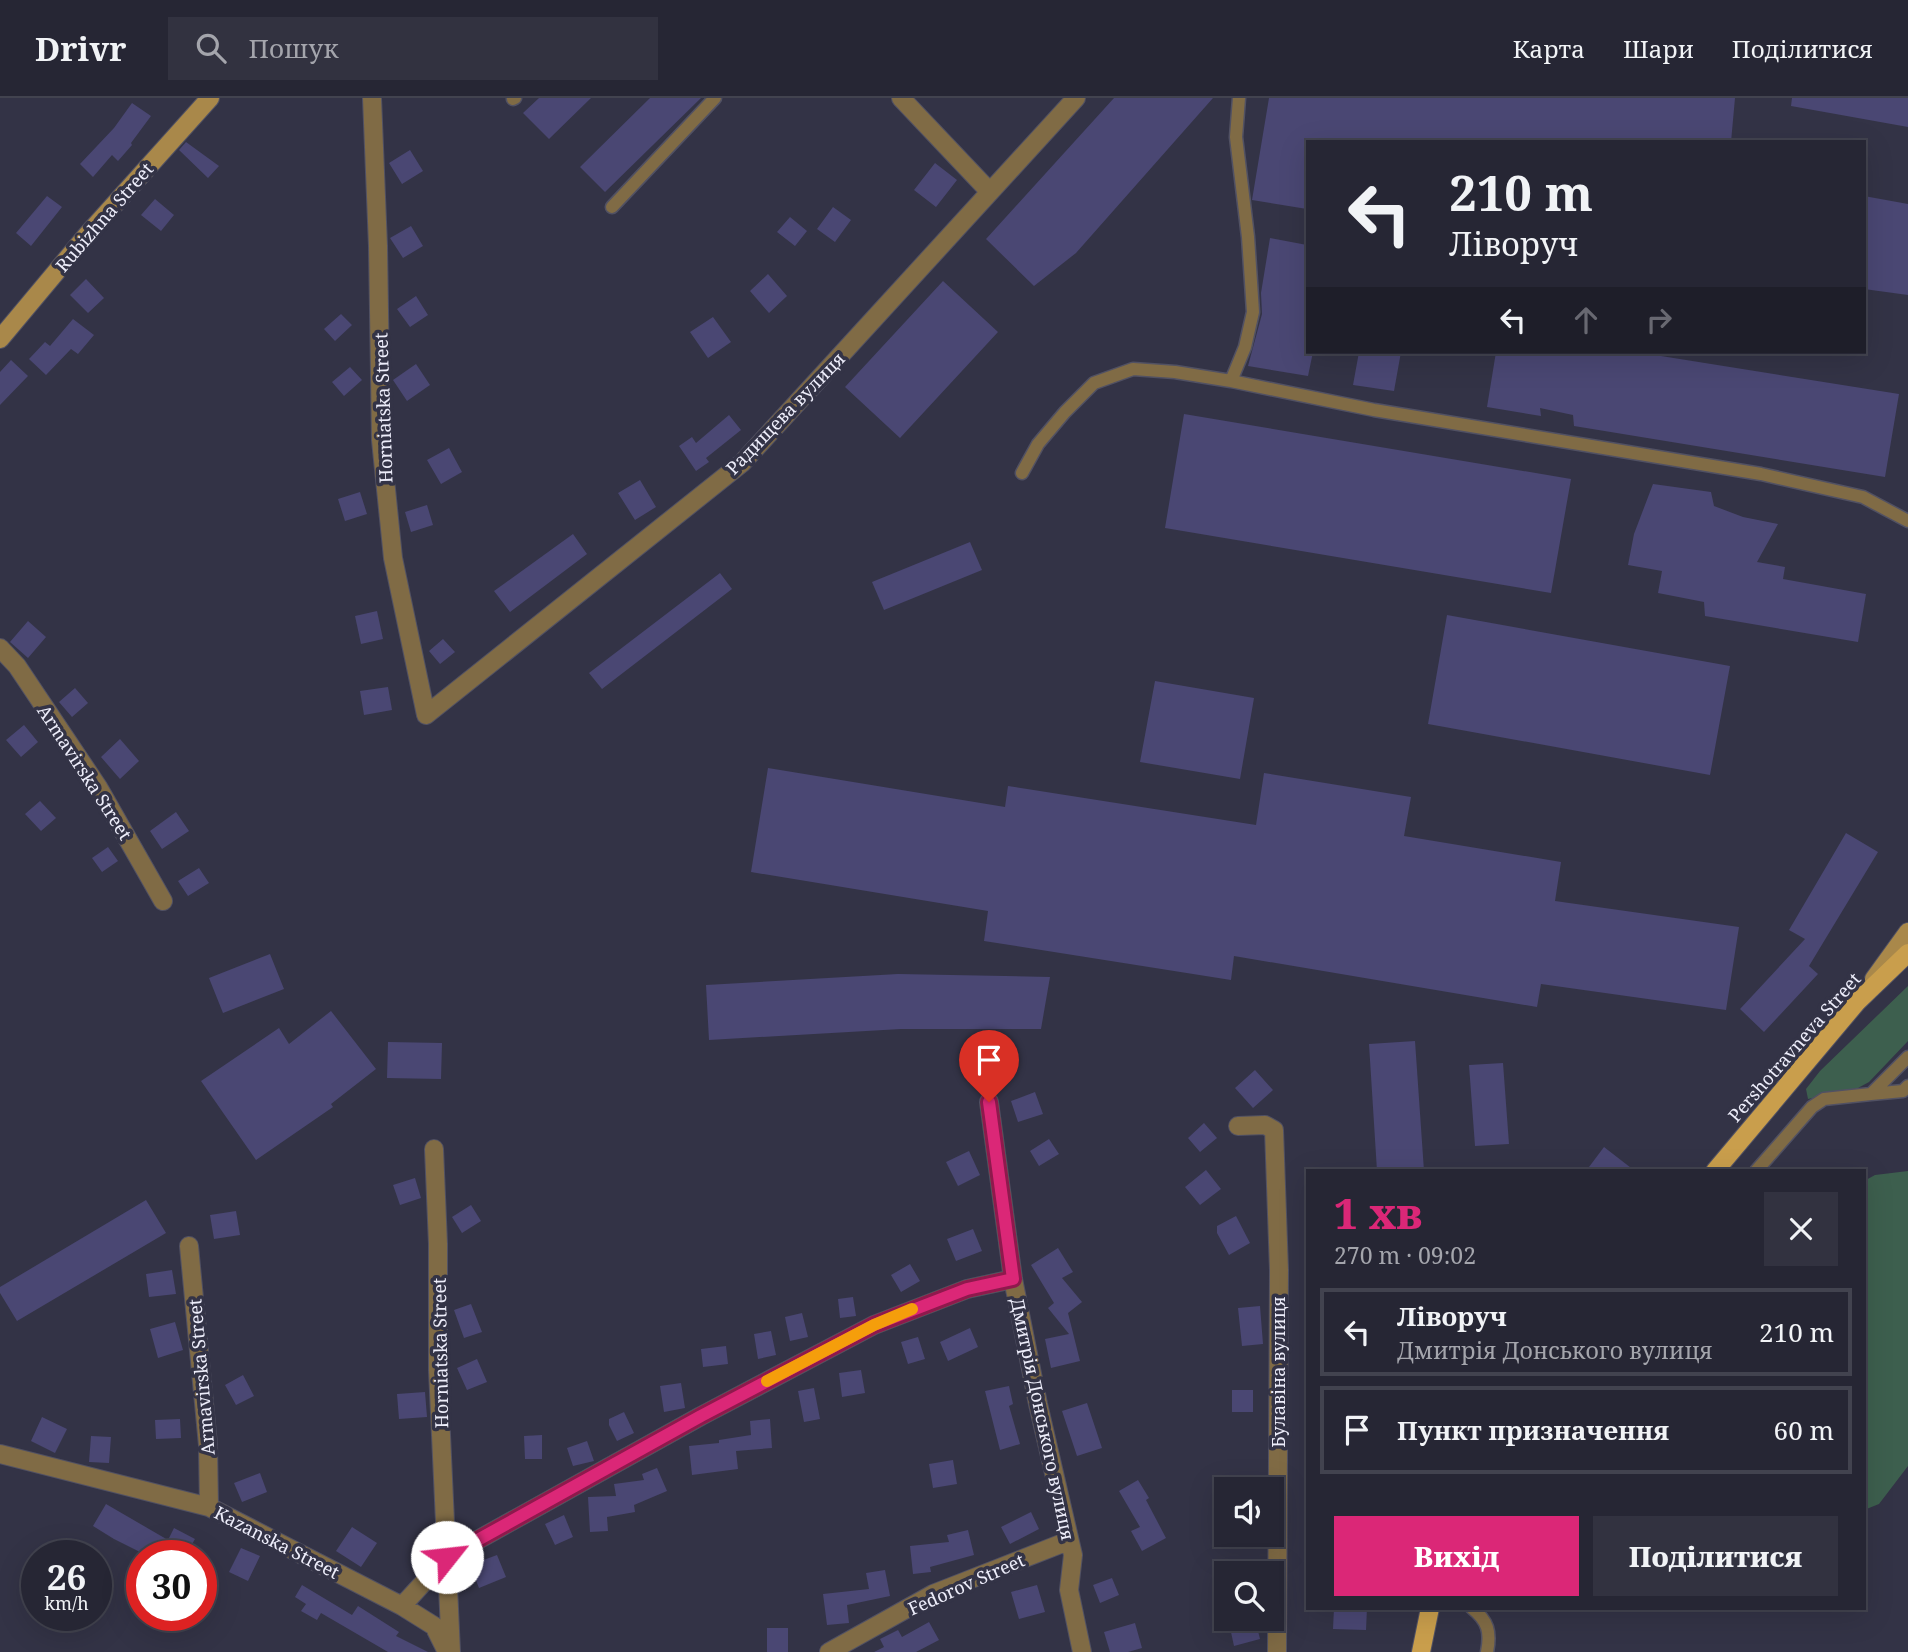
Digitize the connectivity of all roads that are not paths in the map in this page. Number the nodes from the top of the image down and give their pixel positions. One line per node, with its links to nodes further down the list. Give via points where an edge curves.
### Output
1 (210, 98): 9 (street, Rubizhna Street)
2 (372, 98): 14 (street, Horniatska Street, via 381,440 393,558)
3 (715, 98): 8 (lane)
4 (901, 98): 7 (street)
5 (1076, 98): 7 (street, Радищева вулиця)
6 (1238, 98): 10 (lane, via 1236,137 1253,312)
7 (990, 192): 14 (street, Радищева вулиця, via 742,463)
8 (612, 207)
9 (0, 339)
10 (1231, 381): 11 (lane, via 1133,369 1094,383 1038,444); 12 (lane, via 1374,410 1760,474 1863,497)
11 (1022, 473)
12 (1908, 521)
13 (0, 648): 15 (street, Armavirska Street, via 98,786)
14 (426, 715)
15 (163, 901)
16 (1908, 932): 18 (street)
17 (1908, 953): 18 (main road, Pershotravneva Street)
18 (1857, 1002): 25 (main road, Pershotravneva Street)
19 (1908, 1057): 21 (lane)
20 (1908, 1086): 21 (lane, via 1903,1091)
21 (1871, 1094): 26 (lane, via 1824,1099)
22 (989, 1102): 28 (street, Дмитрія Донського вулиця)
23 (1238, 1126): 39 (street, Булавіна вулиця, via 1265,1125 1274,1130 1279,1270)
24 (434, 1149): 32 (street, Horniatska Street)
25 (1717, 1169)
26 (1758, 1169)
27 (189, 1246): 30 (street, Armavirska Street, via 208,1445)
28 (1013, 1279): 31 (street, Дмитрія Донського вулиця); 32 (street, via 967,1289 874,1325)
29 (0, 1454): 30 (street, Kazanska Street)
30 (209, 1507): 33 (street, Kazanska Street)
31 (1068, 1541): 37 (street, Fedorov Street, via 933,1594); 38 (street, Дмитрія Донського вулиця, via 1073,1555 1069,1590)
32 (447, 1557): 33 (street); 36 (street, Horniatska Street)
33 (402, 1606): 36 (street, Kazanska Street, via 434,1626)
34 (1430, 1610): 40 (main road)
35 (1474, 1610): 41 (lane, via 1483,1617 1490,1635)
36 (449, 1652)
37 (829, 1652)
38 (1082, 1652)
39 (1277, 1652)
40 (1421, 1652)
41 (1487, 1652)

